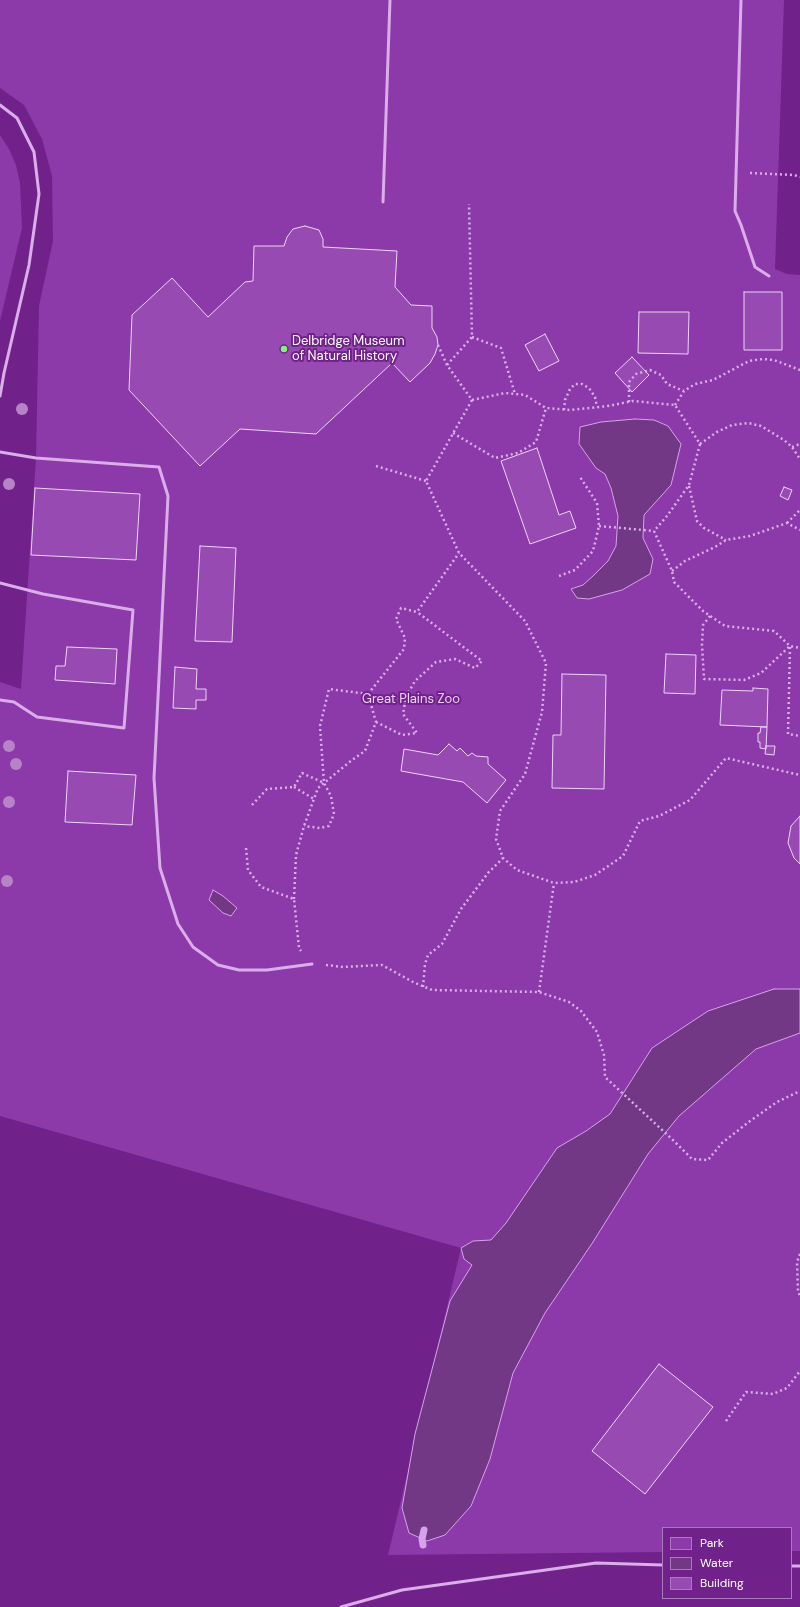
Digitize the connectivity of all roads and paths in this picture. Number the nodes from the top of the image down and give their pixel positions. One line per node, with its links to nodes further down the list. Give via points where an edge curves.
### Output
1 (390, 0): 6 (lane)
2 (741, 0): 4 (lane)
3 (0, 105): 15 (lane, via 17,118 34,152 39,194 29,265)
4 (736, 173): 5 (path); 8 (lane, via 735,211 756,267)
5 (800, 177)
6 (383, 202)
7 (469, 204): 9 (path)
8 (769, 276)
9 (472, 337): 11 (path); 14 (path, via 501,348)
10 (438, 344): 11 (path)
11 (447, 365): 16 (path)
12 (800, 370): 13 (path, via 774,360 749,361 713,380 695,384)
13 (684, 391): 17 (path, via 667,384 660,375 650,370 636,374 629,382); 18 (path)
14 (515, 394): 16 (path, via 505,393); 20 (path, via 525,395)
15 (0, 396)
16 (472, 400): 22 (path)
17 (629, 402): 18 (path, via 633,400); 19 (path)
18 (675, 405): 23 (path)
19 (598, 407): 21 (path); 21 (path, via 589,388 575,384 570,388)
20 (546, 408): 21 (path); 22 (path, via 536,442 518,453 495,458)
21 (564, 410)
22 (453, 433): 30 (path)
23 (700, 444): 25 (path, via 732,425 748,424 760,426); 31 (path)
24 (800, 444): 25 (path)
25 (792, 447): 27 (path)
26 (0, 452): 60 (lane, via 36,458 159,467 168,496 154,778 160,868 178,924 193,947 218,965 239,970 267,970)
27 (800, 459)
28 (376, 466): 30 (path)
29 (580, 478): 34 (path, via 597,503)
30 (426, 481): 38 (path)
31 (689, 485): 36 (path); 37 (path, via 697,521 704,528)
32 (800, 510): 33 (path)
33 (787, 523): 35 (path); 37 (path, via 750,536)
34 (599, 526): 36 (path); 40 (path, via 593,551 576,570)
35 (800, 530)
36 (654, 531): 39 (path)
37 (726, 540): 39 (path, via 685,561)
38 (459, 553): 42 (path); 57 (path, via 525,621 546,663 542,712 525,774 500,811 496,839)
39 (672, 571): 43 (path, via 674,582)
40 (559, 576)
41 (0, 583): 47 (lane, via 43,594 133,610 124,728 37,717 14,702)
42 (417, 612): 46 (path, via 401,608 396,619 405,638 404,649); 48 (path, via 482,661 475,668 455,659 436,662 415,682 406,697 404,714 417,733 402,735)
43 (710, 616): 44 (path, via 725,626 774,631); 44 (path, via 704,626 702,645 704,679 744,680 761,673)
44 (790, 646): 45 (path); 49 (path, via 788,734)
45 (800, 648)
46 (368, 694): 48 (path); 51 (path, via 329,689 320,726)
47 (0, 700)
48 (376, 722): 51 (path, via 365,751)
49 (800, 736)
50 (800, 776): 58 (path, via 726,758 690,800 659,816 640,821 623,856 595,875 574,882)
51 (324, 783): 52 (path, via 302,773); 53 (path, via 318,788); 55 (path, via 331,796 334,814 329,826)
52 (294, 787): 53 (path); 54 (path, via 267,789)
53 (315, 799): 55 (path)
54 (252, 805)
55 (304, 826): 59 (path, via 296,855)
56 (246, 848): 59 (path, via 248,870 261,887)
57 (503, 858): 58 (path, via 517,870); 61 (path, via 488,873 461,910 442,944 428,954)
58 (554, 883): 62 (path)
59 (294, 899): 60 (path, via 299,948)
60 (312, 964): 61 (path, via 343,967 382,965)
61 (423, 987): 62 (path, via 432,990)
62 (539, 992): 63 (path, via 568,1002 581,1010 597,1032 604,1055 605,1078 692,1159 708,1160 722,1143 750,1121 777,1102)
63 (800, 1091)
64 (800, 1254): 65 (path, via 797,1262)
65 (800, 1296)
66 (800, 1370): 67 (path, via 787,1388 773,1394 746,1392)
67 (726, 1421)
68 (662, 1565): 69 (lane, via 596,1563 402,1590)
69 (341, 1607)

